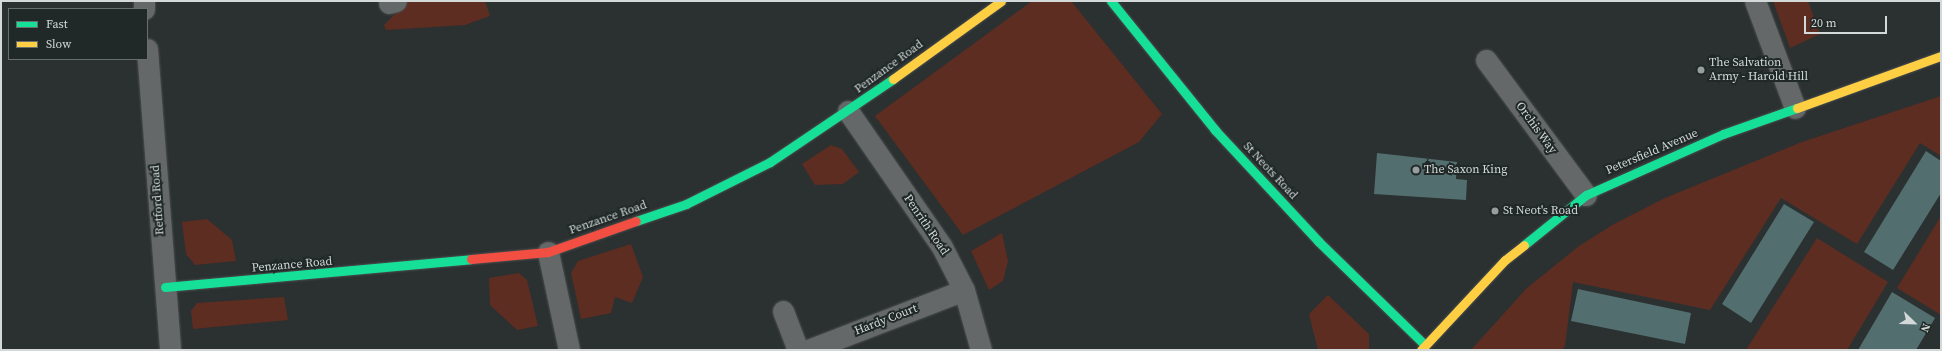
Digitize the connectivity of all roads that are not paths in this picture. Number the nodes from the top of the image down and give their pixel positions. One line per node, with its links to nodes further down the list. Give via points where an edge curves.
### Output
1 (1001, 1): 8 (street, Penzance Road)
2 (1111, 1): 14 (street, St Neots Road, via 1215,130 1318,241)
3 (1755, 1): 7 (street)
4 (1941, 56): 7 (street, Petersfield Avenue)
5 (148, 60): 11 (street, Retford Road)
6 (1486, 60): 9 (street, Orchis Way)
7 (1795, 108): 9 (street, Petersfield Avenue, via 1709,140)
8 (848, 111): 10 (street, Penzance Road, via 770,162 686,204); 12 (street, Penrith Road, via 942,246)
9 (1586, 195): 14 (street, Petersfield Avenue, via 1510,256)
10 (548, 252): 11 (street, Penzance Road); 16 (street)
11 (165, 287): 15 (street, Retford Road)
12 (964, 290): 18 (street, Hardy Court); 19 (street, Penrith Road)
13 (783, 311): 17 (street)
14 (1423, 348)
15 (170, 350)
16 (569, 350)
17 (798, 350)
18 (808, 350)
19 (981, 350)

